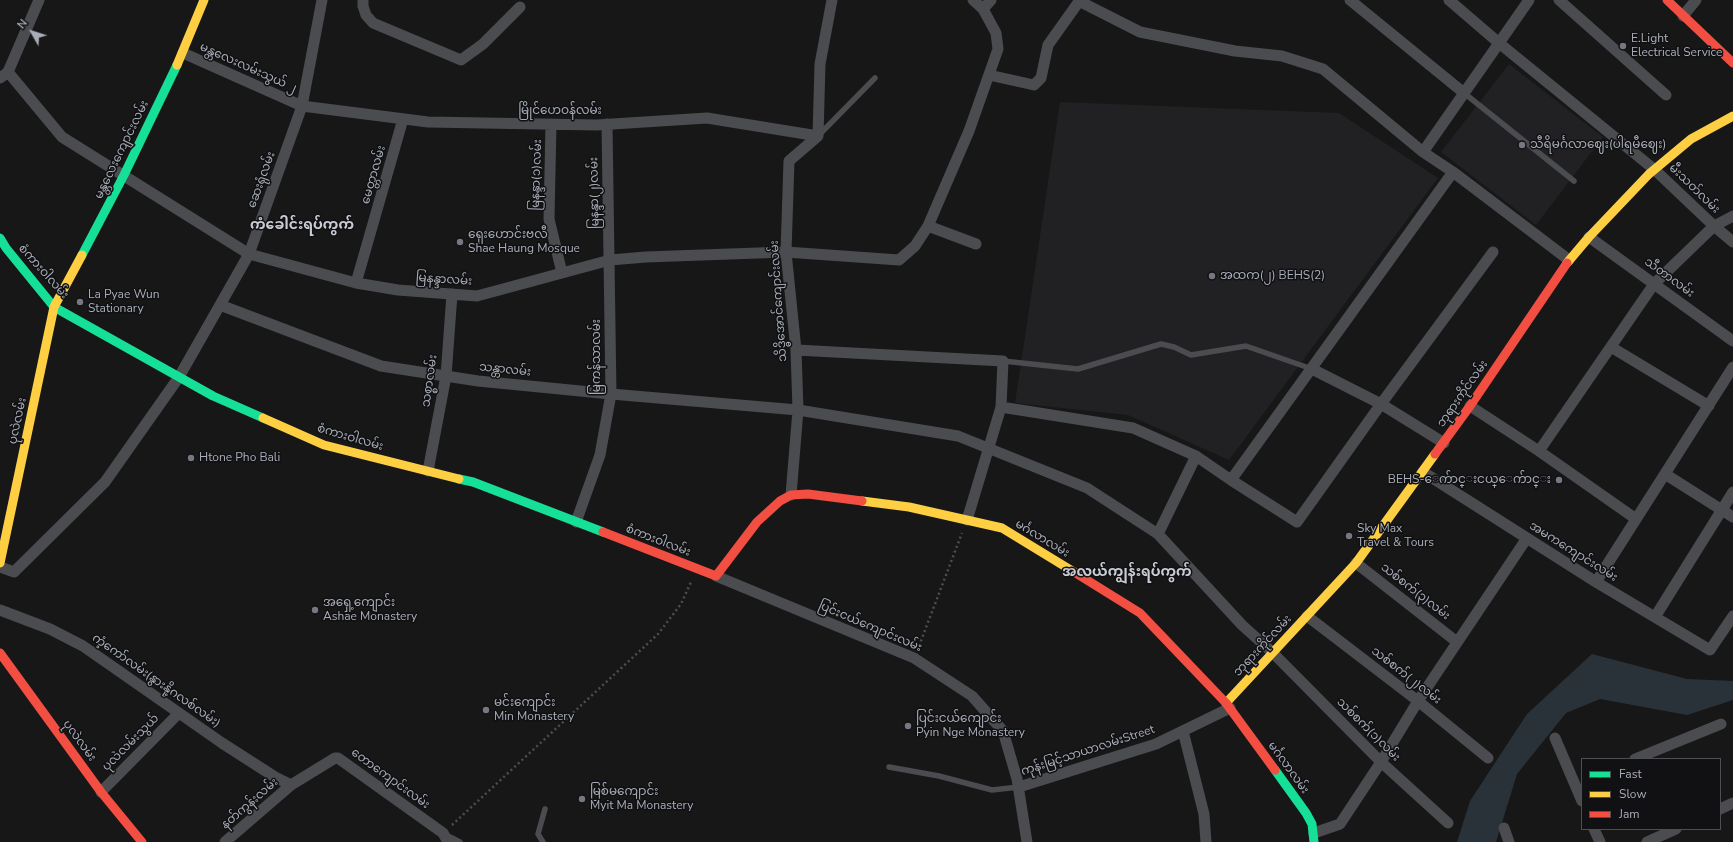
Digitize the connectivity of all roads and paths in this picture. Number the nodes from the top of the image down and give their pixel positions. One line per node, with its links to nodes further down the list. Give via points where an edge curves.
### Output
1 (39, 0): 22 (street)
2 (204, 0): 19 (main road, မန္တလေးကျောင်းလမ်း)
3 (322, 0): 26 (street, ဆေးရုံလမ်း)
4 (363, 0): 15 (street, via 366,15 373,23 461,60 483,44)
5 (832, 0): 31 (street, via 820,64)
6 (974, 0): 16 (street)
7 (991, 0): 16 (street)
8 (1079, 0): 21 (street, via 1048,45 1041,78 1034,84); 32 (street, via 1140,32 1235,51 1282,56 1323,69)
9 (1350, 0): 24 (street)
10 (1449, 0): 18 (street, မီးသတ်လမ်း)
11 (1529, 0): 18 (street)
12 (1559, 0): 25 (street)
13 (1667, 0): 17 (main road)
14 (1696, 0): 17 (street)
15 (520, 7)
16 (983, 9): 21 (street, via 996,33 998,49)
17 (1683, 16): 20 (main road)
18 (1499, 43): 24 (street); 33 (street, မီးသတ်လမ်း)
19 (183, 53): 26 (street, မန္တလေးလမ်းသွယ် ၂); 35 (main road, မန္တလေးကျောင်းလမ်း)
20 (1733, 63)
21 (989, 74): 38 (street, via 969,131)
22 (4, 75): 35 (street, မြနန္ဒာလမ်း, via 62,137)
23 (875, 78): 31 (lane)
24 (1464, 93): 32 (street); 36 (lane)
25 (1666, 95)
26 (302, 106): 28 (street, မြိုင်ဟေဝန်လမ်း); 46 (street, ဆေးရုံလမ်း)
27 (1733, 116): 33 (main road, ဘုရားကိုင်လမ်း, via 1691,139)
28 (403, 119): 29 (street, မြိုင်ဟေဝန်လမ်း, via 428,122); 50 (street, မေတ္တာလမ်း)
29 (552, 124): 30 (street, မြိုင်ဟေဝန်လမ်း); 49 (street, မြနန္ဒာ(၁)လမ်း, via 548,220)
30 (607, 124): 31 (street, မြိုင်ဟေဝန်လမ်း, via 707,118); 47 (street, မြနန္ဒာ(၂)လမ်း)
31 (818, 136): 44 (street, သိဒ္ဓိအောင်ကျောင်းလမ်း, via 789,161)
32 (1423, 152): 34 (street)
33 (1655, 170): 39 (street, မီးသတ်လမ်း); 40 (main road, ဘုရားကိုင်လမ်း)
34 (1453, 172): 48 (street); 60 (street)
35 (124, 175): 46 (street, မြနန္ဒာလမ်း); 54 (main road, မန္တလေးကျောင်းလမ်း)
36 (1574, 181)
37 (1733, 216): 39 (street)
38 (928, 226): 43 (street); 44 (street, မြနန္ဒာလမ်း, via 914,246 899,260)
39 (1714, 226): 42 (street, မီးသတ်လမ်း); 51 (street)
40 (1589, 237): 48 (main road, ဘုရားကိုင်လမ်း); 51 (street, သီတာလမ်း)
41 (0, 238): 54 (main road, စံကားဝါလမ်း)
42 (1733, 242)
43 (976, 244)
44 (786, 252): 47 (street, မြနန္ဒာလမ်း); 57 (street, သိဒ္ဓိအောင်ကျောင်းလမ်း)
45 (1493, 252): 64 (street)
46 (249, 254): 50 (street, မြနန္ဒာလမ်း); 53 (street, ဆေးရုံလမ်း)
47 (610, 260): 49 (street, မြနန္ဒာလမ်း); 63 (street, မြကန်သာလမ်း)
48 (1569, 260): 65 (main road, ဘုရားကိုင်လမ်း)
49 (562, 273): 52 (street, မြနန္ဒာလမ်း, via 477,296)
50 (356, 283): 52 (street, မြနန္ဒာလမ်း, via 398,290)
51 (1654, 284): 55 (street, သီတာလမ်း); 56 (street)
52 (452, 294): 61 (street, သစ္စာလမ်း)
53 (220, 305): 61 (street, သန္တာလမ်း, via 381,366); 62 (street, ဆေးရုံလမ်း)
54 (54, 307): 62 (main road, စံကားဝါလမ်း); 86 (main road, ပုလဲလမ်း)
55 (1733, 341)
56 (1611, 347): 66 (street); 71 (street)
57 (796, 350): 58 (street); 68 (street, သိဒ္ဓိအောင်ကျောင်းလမ်း)
58 (1003, 361): 60 (lane, via 1078,369 1161,344 1191,355 1246,346); 67 (street)
59 (1733, 367): 66 (street)
60 (1312, 368): 64 (street); 76 (street)
61 (446, 376): 63 (street, သန္တာလမ်း); 73 (street, သစ္စာလမ်း)
62 (179, 377): 73 (main road, စံကားဝါလမ်း, via 213,396 324,445); 88 (street, ဆေးရုံလမ်း, via 105,482 14,572)
63 (611, 394): 68 (street, သန္တာလမ်း); 83 (street, မြကန်သာလမ်း, via 600,455)
64 (1381, 404): 69 (street); 76 (street, via 1297,522)
65 (1470, 406): 69 (main road, ဘုရားကိုင်လမ်း); 71 (street)
66 (1709, 406): 75 (street)
67 (1001, 407): 70 (street); 72 (street, via 1133,428)
68 (798, 410): 70 (street, သန္တာလမ်း, via 958,436); 78 (street, သိဒ္ဓိအောင်ကျောင်းလမ်း)
69 (1444, 443): 74 (main road, ဘုရားကိုင်လမ်း)
70 (988, 449): 82 (street); 84 (street, သစ်စက်(၁)လမ်း, via 1087,488)
71 (1539, 451): 81 (street)
72 (1196, 456): 76 (street); 84 (street)
73 (428, 471): 83 (main road, စံကားဝါလမ်း, via 473,482)
74 (1422, 472): 85 (street, အမကကျောင်းလမ်း); 87 (main road, ဘုရားကိုင်လမ်း)
75 (1665, 474): 79 (street); 81 (street)
76 (1231, 480)
77 (1733, 492): 79 (street)
78 (791, 494): 82 (main road, မင်္ဂလာလမ်း, via 909,507); 90 (main road, via 757,522)
79 (1722, 510): 80 (street); 95 (street)
80 (1733, 517)
81 (1636, 519): 91 (street)
82 (967, 520): 99 (path); 101 (main road, မင်္ဂလာလမ်း, via 1002,528 1140,613)
83 (576, 522): 89 (main road, စံကားဝါလမ်း)
84 (1158, 534): 98 (street, သစ်စက်(၁)လမ်း, via 1242,625)
85 (1527, 538): 91 (street, အမကကျောင်းလမ်း); 96 (street)
86 (0, 563)
87 (1356, 563): 93 (main road, ဘုရားကိုင်လမ်း); 96 (street, သစ်စက်(၃)လမ်း)
88 (0, 567)
89 (698, 570): 90 (main road, စံကားဝါလမ်း); 122 (path, via 681,604 658,634)
90 (716, 576): 99 (street, ပြင်းငယ်ကျောင်းလမ်း)
91 (1596, 582): 95 (street, အမကကျောင်းလမ်း)
92 (0, 610): 102 (street, ကံ့ကော်လမ်း(နွားနို့ဂလစ်လမ်း), via 83,646)
93 (1307, 616): 98 (main road, ဘုရားကိုင်လမ်း); 100 (street, သစ်စက်(၂)လမ်း)
94 (1733, 616): 95 (street, အမကကျောင်းလမ်း, via 1710,650)
95 (1655, 617)
96 (1458, 642): 100 (street)
97 (0, 653): 113 (main road, ပုလဲလမ်း)
98 (1273, 653): 101 (main road, ဘုရားကိုင်လမ်း); 108 (street, သစ်စက်(၁)လမ်း)
99 (914, 658): 112 (street, ပြင်းငယ်ကျောင်းလမ်း, via 972,696 1003,731)
100 (1418, 701): 106 (street, သစ်စက်(၂)လမ်း); 108 (street)
101 (1228, 705): 104 (street, ကုန်းမြင့်သာယာလမ်းStreet); 123 (main road, မင်္ဂလာလမ်း, via 1306,813 1312,824)
102 (179, 713): 111 (street, ကံ့ကော်လမ်း(နွားနို့ဂလစ်လမ်း)); 113 (street, ပုလဲလမ်းသွယ်)
103 (1720, 724): 107 (street)
104 (1183, 731): 112 (street, ကုန်းမြင့်သာယာလမ်းStreet, via 1156,744); 129 (street, via 1204,814)
105 (1555, 738): 110 (street)
106 (1488, 758)
107 (1637, 758)
108 (1381, 762): 118 (street, သစ်စက်(၁)လမ်း); 123 (street, via 1340,824)
109 (889, 767): 112 (lane, via 939,776 992,790)
110 (1578, 782): 114 (street)
111 (291, 785): 122 (street, တောကျောင်းလမ်း, via 332,759 338,758); 125 (street, နတ်ကွန်းလမ်း)
112 (1018, 786): 128 (street, ပြင်းငယ်ကျောင်းလမ်း)
113 (101, 792): 124 (main road, ပုလဲလမ်း)
114 (1581, 796)
115 (1733, 803): 117 (street)
116 (545, 809): 127 (lane, via 538,834)
117 (1721, 809)
118 (1448, 823)
119 (1504, 828): 130 (street)
120 (1594, 830): 131 (street)
121 (1674, 830): 132 (street)
122 (445, 838): 126 (lane)
123 (1314, 838)
124 (142, 842)
125 (225, 842)
126 (460, 842)
127 (544, 842)
128 (1027, 842)
129 (1206, 842)
130 (1509, 842)
131 (1600, 842)
132 (1647, 842)

